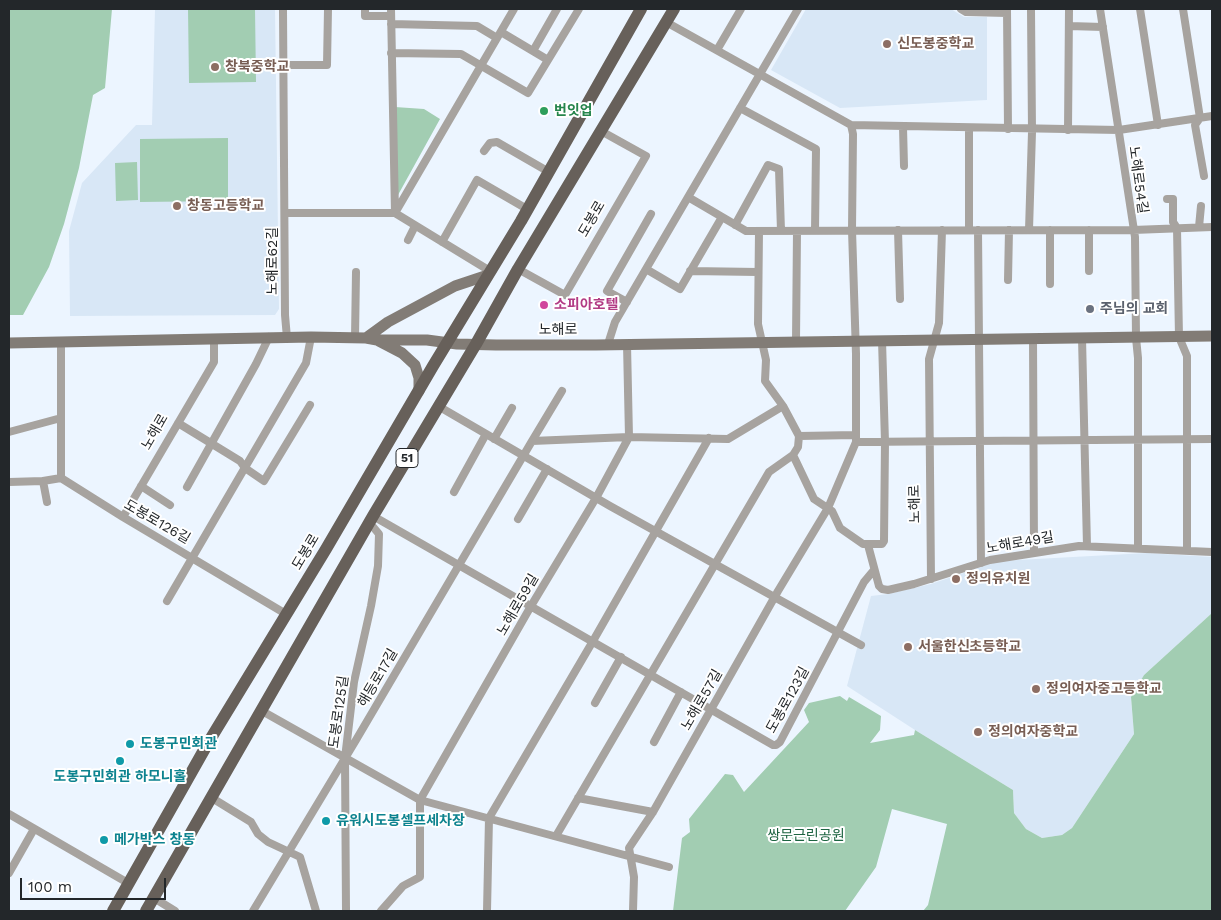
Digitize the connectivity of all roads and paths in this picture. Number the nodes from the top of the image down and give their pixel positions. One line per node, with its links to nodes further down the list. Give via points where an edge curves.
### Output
1 (283, 9): 27 (street, 노해로62길)
2 (328, 9): 27 (street, via 327,65)
3 (365, 9): 18 (street, via 365,16)
4 (514, 9): 22 (street)
5 (557, 9): 24 (street)
6 (579, 9): 26 (street)
7 (674, 9): 19 (main road, 51)
8 (741, 9): 23 (street)
9 (798, 9): 29 (street)
10 (961, 9): 17 (street, via 966,12)
11 (1031, 9): 38 (street)
12 (1069, 9): 20 (street)
13 (1100, 9): 21 (street, 노해로54길)
14 (1140, 9): 34 (street)
15 (1183, 9): 32 (street)
16 (637, 10): 44 (main road, 도봉로 / 51)
17 (1007, 11): 37 (street)
18 (391, 16): 22 (street, via 477,26); 25 (street)
19 (666, 22): 23 (street); 41 (main road, 51)
20 (1069, 26): 21 (street); 39 (street)
21 (1103, 27): 40 (street, 노해로54길)
22 (499, 35): 24 (street); 28 (street)
23 (717, 50): 29 (street)
24 (533, 51): 26 (street)
25 (392, 53): 28 (street, via 461,54); 51 (street)
26 (548, 60): 28 (street, via 528,93)
27 (283, 65): 50 (street, 노해로62길)
28 (481, 65): 51 (street)
29 (760, 74): 30 (street); 33 (street)
30 (740, 108): 46 (street); 72 (street, via 816,149)
31 (1212, 116): 32 (street)
32 (1200, 118): 34 (street); 45 (street, via 1195,124)
33 (851, 125): 35 (street); 59 (street)
34 (1158, 125): 40 (street)
35 (903, 127): 36 (street); 43 (street)
36 (969, 128): 37 (street); 62 (street)
37 (1008, 129): 38 (street)
38 (1032, 130): 39 (street); 65 (street)
39 (1068, 130): 40 (street)
40 (1119, 130): 68 (street, 노해로54길)
41 (601, 131): 75 (main road, 51); 75 (street, 도봉로, via 646,156 565,295)
42 (484, 151): 44 (street, via 490,143 498,142)
43 (904, 166)
44 (548, 172): 49 (main road, 도봉로 / 51)
45 (1204, 176)
46 (688, 197): 53 (street); 76 (street)
47 (1167, 199): 58 (street, via 1173,199 1173,222)
48 (1201, 206): 56 (street)
49 (527, 209): 74 (street, via 476,180); 81 (main road, 도봉로 / 51)
50 (285, 213): 51 (street); 90 (street, 노해로62길)
51 (395, 213): 55 (street)
52 (651, 214): 85 (street, via 607,290)
53 (722, 217): 54 (street); 77 (street)
54 (735, 225): 69 (street, via 746,231); 70 (street, via 768,165 779,170)
55 (415, 226): 73 (street); 74 (street)
56 (1199, 227): 57 (street); 58 (street)
57 (1212, 227)
58 (1177, 228): 68 (street); 89 (street)
59 (852, 230): 60 (street); 72 (street); 98 (street)
60 (898, 230): 61 (street); 84 (street)
61 (942, 230): 62 (street); 96 (street, 노해로, via 939,323)
62 (969, 230): 63 (street)
63 (978, 230): 64 (street); 97 (street)
64 (1009, 230): 65 (street); 82 (street)
65 (1029, 230): 66 (street)
66 (1050, 230): 67 (street); 83 (street)
67 (1089, 230): 68 (street); 78 (street)
68 (1132, 230): 93 (street, 노해로54길)
69 (759, 231): 70 (street); 80 (street)
70 (781, 231): 71 (street)
71 (797, 231): 72 (street); 100 (street)
72 (816, 231)
73 (408, 240)
74 (442, 242): 81 (street)
75 (518, 268): 105 (main road, 51)
76 (646, 268): 77 (street, via 680,289); 85 (street)
77 (690, 271): 80 (street)
78 (1089, 271)
79 (356, 272): 95 (street)
80 (758, 272): 102 (street, via 758,324)
81 (489, 273): 95 (main road, via 455,286 388,322); 104 (main road, 도봉로 / 51)
82 (1008, 280)
83 (1050, 284)
84 (900, 299)
85 (627, 302): 106 (street, via 615,322)
86 (1212, 336): 89 (main road, 노해로)
87 (269, 337): 90 (main road, 노해로); 94 (main road, 노해로); 132 (street)
88 (311, 337): 90 (main road, 노해로); 95 (main road, 노해로); 135 (street, via 306,363)
89 (1179, 337): 93 (main road, 노해로); 124 (street, via 1187,356)
90 (287, 338)
91 (1033, 338): 92 (main road, 노해로); 97 (main road, 노해로); 127 (street)
92 (1082, 338): 93 (main road, 노해로); 123 (street)
93 (1136, 338): 128 (street, 노해로54길)
94 (214, 339): 101 (main road, 노해로); 115 (street, 노해로, via 214,362)
95 (366, 339): 104 (main road, 노해로); 108 (main road, via 402,353 415,366)
96 (934, 339): 97 (main road, 노해로); 99 (main road, 노해로); 129 (street, 노해로, via 929,359)
97 (978, 339): 130 (street)
98 (855, 340): 99 (main road, 노해로); 100 (main road, 노해로); 122 (street, 노해로57길)
99 (882, 340): 131 (street)
100 (796, 341): 102 (main road, 노해로)
101 (61, 342): 103 (main road, 노해로); 114 (street)
102 (762, 342): 107 (main road, 노해로); 112 (street, via 766,360 765,381)
103 (9, 343)
104 (447, 343): 105 (main road, 노해로); 108 (main road, 도봉로 / 51)
105 (476, 344): 106 (main road, 노해로); 111 (main road, 51)
106 (608, 344): 107 (main road, 노해로)
107 (627, 344): 119 (street, 노해로59길)
108 (419, 391): 166 (main road, 도봉로 / 51)
109 (562, 391): 126 (street, 해등로17길)
110 (310, 406): 135 (street, via 264,481)
111 (438, 406): 117 (street); 148 (main road, 51)
112 (783, 406): 118 (street); 120 (street, via 728,439)
113 (512, 408): 121 (street)
114 (61, 418): 116 (street); 137 (street)
115 (178, 423): 132 (street); 140 (street, 노해로)
116 (9, 432)
117 (486, 434): 121 (street); 142 (street)
118 (799, 436): 122 (street); 134 (street)
119 (629, 437): 120 (street); 126 (street); 143 (street, 노해로59길)
120 (709, 438): 150 (street)
121 (494, 439): 133 (street)
122 (856, 439): 131 (street); 146 (street, 노해로57길)
123 (1084, 439): 127 (street); 128 (street); 152 (street)
124 (1187, 439): 125 (street); 128 (street); 154 (street)
125 (1212, 439)
126 (532, 440): 133 (street, 해등로17길)
127 (1032, 440): 130 (street); 156 (street)
128 (1138, 440): 153 (street, 노해로54길)
129 (929, 441): 130 (street); 131 (street); 162 (street, 노해로)
130 (979, 441): 158 (street)
131 (885, 442): 151 (street, via 884,541)
132 (210, 443): 135 (street, via 240,460); 141 (street)
133 (523, 455): 136 (street); 160 (street, 해등로17길)
134 (793, 455): 146 (street, via 814,499); 159 (street, via 769,472)
135 (245, 468): 157 (street)
136 (548, 469): 143 (street); 149 (street)
137 (61, 478): 138 (street); 147 (street, 도봉로126길)
138 (43, 481): 139 (street); 144 (street)
139 (9, 482)
140 (141, 486): 145 (street); 147 (street, 노해로)
141 (186, 487)
142 (454, 492)
143 (596, 498): 150 (street); 165 (street, 노해로59길)
144 (47, 502)
145 (170, 504)
146 (828, 508): 151 (street, via 840,528); 163 (street, 노해로57길)
147 (123, 517): 157 (street, 도봉로126길)
148 (371, 519): 160 (street, 도봉로123길); 175 (main road, 51); 177 (street, 도봉로125길, via 379,534 378,566 354,682)
149 (518, 519)
150 (656, 531): 159 (street); 168 (street)
151 (868, 545): 161 (street, 노해로49길)
152 (1087, 546): 153 (street, 노해로49길); 156 (street, 노해로49길)
153 (1138, 548): 154 (street, 노해로49길)
154 (1187, 551): 155 (street, 노해로49길)
155 (1212, 552)
156 (1034, 553): 158 (street, 노해로49길)
157 (193, 557): 164 (street); 166 (street, 도봉로126길)
158 (981, 563): 162 (street, 노해로49길)
159 (716, 564): 163 (street); 171 (street)
160 (458, 565): 165 (street, 도봉로123길); 177 (street, 해등로17길)
161 (874, 570): 162 (street, 노해로49길, via 879,586 888,590); 167 (street, 도봉로123길, via 864,582)
162 (931, 579)
163 (774, 597): 167 (street); 174 (street, 노해로57길)
164 (167, 601)
165 (531, 606): 168 (street, 도봉로123길); 180 (street, 노해로59길)
166 (286, 614): 190 (main road, 도봉로 / 51, via 208,742)
167 (838, 633): 169 (street); 174 (street, 도봉로123길, via 776,745)
168 (593, 641): 170 (street, 도봉로123길); 183 (street)
169 (861, 645)
170 (621, 657): 171 (street, 도봉로123길); 173 (street)
171 (651, 675): 172 (street, 도봉로123길); 179 (street)
172 (681, 692): 174 (street, 도봉로123길); 176 (street)
173 (595, 704)
174 (711, 709): 181 (street, 노해로57길)
175 (262, 710): 177 (street); 178 (main road, 51)
176 (654, 742)
177 (345, 758): 180 (street); 186 (street, 해등로17길); 197 (street, 도봉로125길)
178 (212, 798): 186 (street, via 251,822 268,842); 191 (main road, 51)
179 (578, 798): 181 (street); 185 (street)
180 (420, 800): 183 (street); 198 (street, 노해로59길, via 420,877 403,886)
181 (653, 812): 187 (street, 노해로57길, via 629,848)
182 (9, 814): 184 (street)
183 (489, 818): 185 (street); 199 (street)
184 (34, 829): 189 (street); 190 (street)
185 (556, 836): 187 (street)
186 (288, 851): 195 (street, 해등로17길); 196 (street, via 300,857)
187 (630, 856): 188 (street); 200 (street, 노해로57길, via 634,877)
188 (669, 867)
189 (9, 873)
190 (128, 884): 192 (main road, 도봉로 / 51)
191 (154, 898): 193 (main road, 51); 194 (street)
192 (113, 911)
193 (146, 911)
194 (175, 911)
195 (254, 911)
196 (316, 911)
197 (346, 911)
198 (382, 911)
199 (487, 911)
200 (633, 911)

